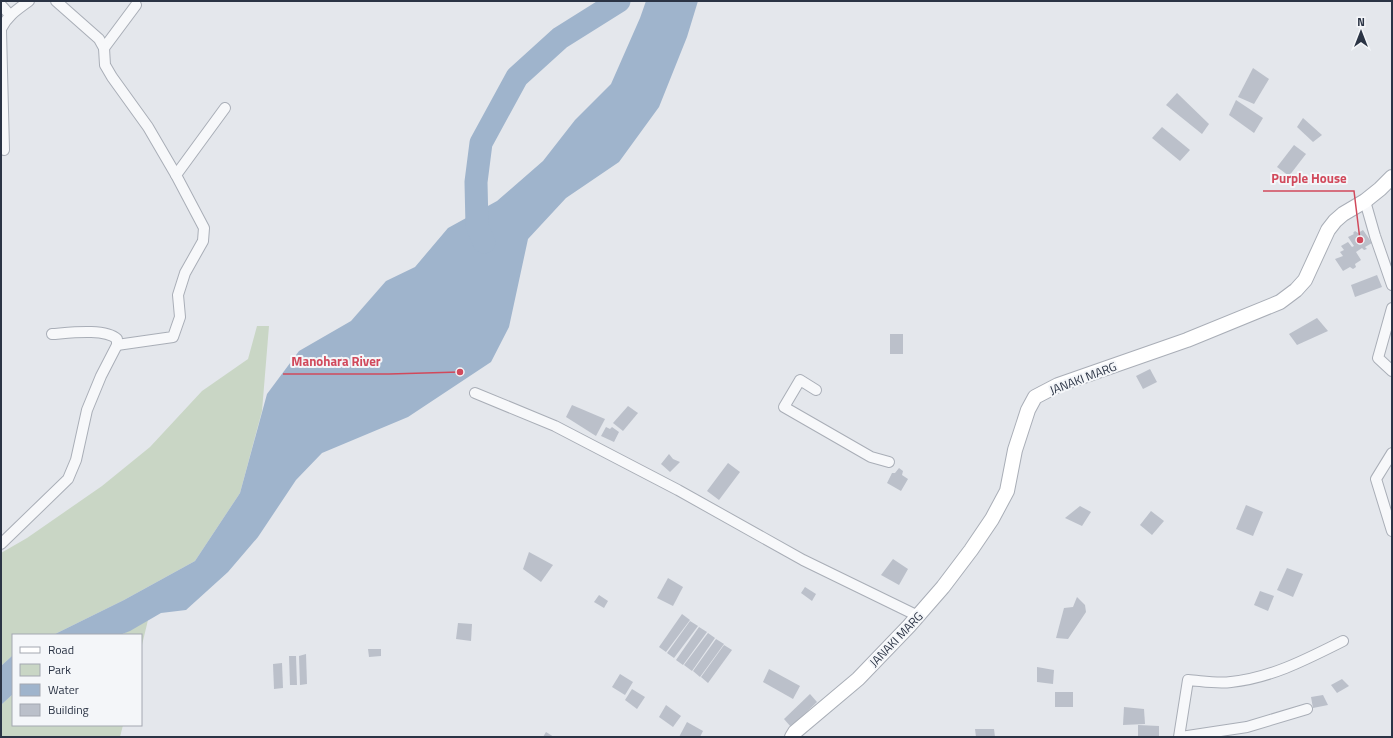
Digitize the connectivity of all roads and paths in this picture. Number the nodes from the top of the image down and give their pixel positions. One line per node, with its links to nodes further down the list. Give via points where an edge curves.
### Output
1 (29, 1): 5 (street)
2 (56, 1): 7 (street, via 99,40)
3 (136, 4): 7 (street)
4 (1, 5): 5 (street)
5 (10, 15): 6 (street)
6 (1, 30): 9 (street)
7 (104, 48): 10 (street, via 105,65 148,127)
8 (225, 108): 10 (street)
9 (4, 150)
10 (176, 175): 16 (street, via 204,228 203,241 178,295 180,317 172,337)
11 (1392, 177): 12 (street, JANAKI MARG)
12 (1365, 201): 13 (street); 24 (street, JANAKI MARG, via 1335,221 1328,230 1305,280 1280,302 1187,340 1058,385 1035,398 1028,410 1015,450 1007,491 992,519 943,587)
13 (1392, 285)
14 (1392, 308): 17 (street, via 1378,358)
15 (52, 334): 16 (street, via 91,332 113,335 117,339)
16 (117, 345): 23 (street, via 87,410 76,460 68,479)
17 (1392, 371)
18 (816, 390): 21 (street, via 800,380 784,407 871,457)
19 (475, 393): 24 (street, via 555,426 678,490 803,560)
20 (1392, 453): 22 (street, via 1376,479)
21 (889, 462)
22 (1392, 531)
23 (1, 544)
24 (918, 616): 27 (street, JANAKI MARG, via 858,679)
25 (1342, 640): 28 (street, via 1267,675 1230,682 1188,680)
26 (1307, 709): 28 (street, via 1247,727)
27 (792, 737)
28 (1180, 737)

